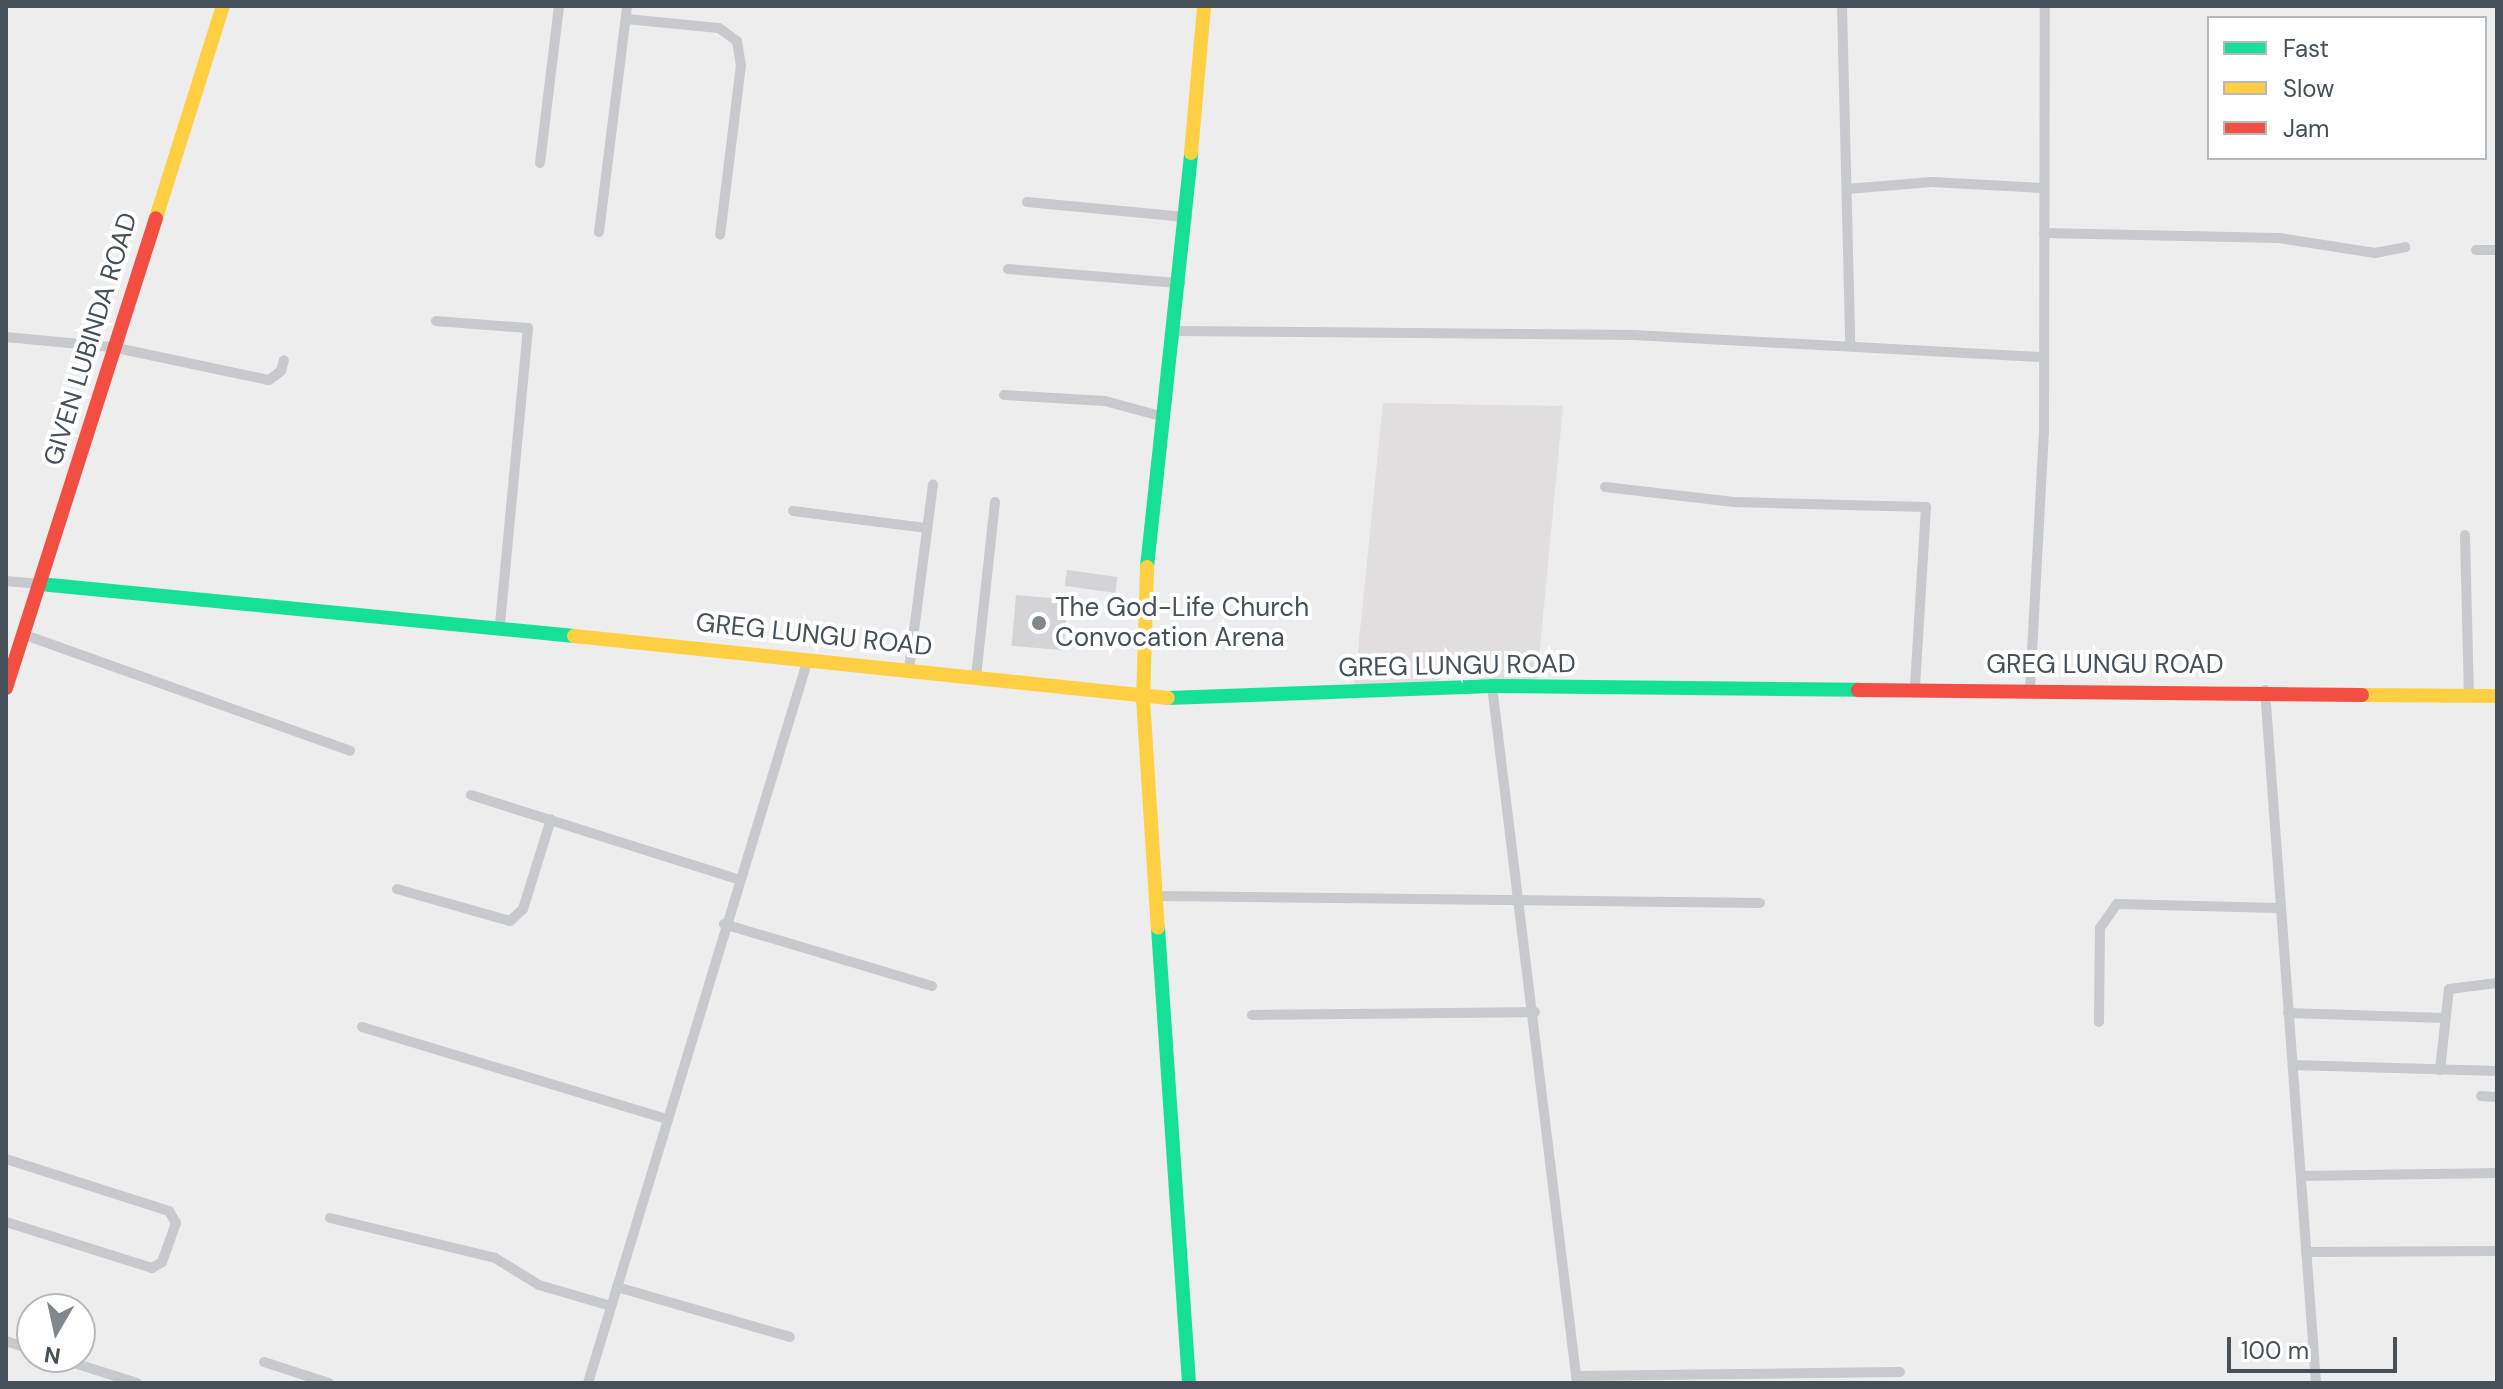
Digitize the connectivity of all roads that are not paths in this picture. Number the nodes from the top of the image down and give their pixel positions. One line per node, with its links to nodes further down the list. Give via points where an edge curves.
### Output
1 (223, 6): 25 (street, GIVEN LUBINDA ROAD)
2 (559, 6): 8 (street)
3 (627, 6): 7 (street)
4 (1204, 6): 12 (street)
5 (1842, 6): 10 (street)
6 (2045, 6): 9 (street)
7 (626, 19): 13 (street); 15 (street, via 719,28 737,41 741,65)
8 (540, 163)
9 (2043, 188): 10 (street, via 1932,182); 14 (street)
10 (1847, 189): 24 (street)
11 (1027, 202): 12 (street)
12 (1187, 217): 20 (street)
13 (599, 232)
14 (2044, 233): 16 (street, via 2279,238 2375,253); 26 (street)
15 (720, 235)
16 (2405, 247)
17 (2476, 250): 18 (street)
18 (2497, 250)
19 (1008, 269): 20 (street)
20 (1180, 283): 22 (street)
21 (436, 321): 38 (street, via 528,328)
22 (1176, 331): 24 (street, via 1634,335); 29 (street)
23 (6, 337): 25 (street)
24 (1850, 345): 26 (street)
25 (112, 347): 27 (street, via 269,380); 37 (street, GIVEN LUBINDA ROAD)
26 (2043, 357): 46 (street)
27 (284, 360)
28 (1004, 395): 29 (street, via 1105,401)
29 (1164, 417): 50 (street, via 1148,538)
30 (933, 485): 34 (street)
31 (1605, 487): 44 (street, via 1734,502 1926,507)
32 (995, 502): 42 (street)
33 (793, 511): 34 (street)
34 (925, 528): 41 (street)
35 (2465, 535): 48 (street)
36 (6, 581): 37 (street)
37 (40, 584): 38 (street, GREG LUNGU ROAD); 39 (street, GIVEN LUBINDA ROAD)
38 (500, 626): 40 (street, GREG LUNGU ROAD)
39 (25, 635): 45 (street, GIVEN LUBINDA ROAD); 51 (street)
40 (808, 659): 41 (street, GREG LUNGU ROAD); 54 (street)
41 (909, 669): 42 (street, GREG LUNGU ROAD)
42 (976, 677): 50 (street, GREG LUNGU ROAD)
43 (1492, 686): 44 (street, GREG LUNGU ROAD); 50 (street, GREG LUNGU ROAD); 58 (street)
44 (1915, 687): 46 (street, GREG LUNGU ROAD)
45 (6, 688)
46 (2030, 689): 47 (street, GREG LUNGU ROAD)
47 (2265, 690): 48 (street, GREG LUNGU ROAD); 59 (street)
48 (2469, 696): 49 (street, GREG LUNGU ROAD)
49 (2497, 696)
50 (1143, 699): 56 (street)
51 (350, 751)
52 (471, 795): 53 (street)
53 (551, 819): 54 (street); 55 (street, via 523,909 510,921)
54 (737, 879): 60 (street)
55 (397, 889)
56 (1156, 896): 58 (street, via 1463,897); 92 (street)
57 (1760, 903): 58 (street)
58 (1523, 904): 63 (street)
59 (2279, 908): 64 (street); 67 (street, via 2117,904 2100,928)
60 (724, 924): 62 (street); 74 (street)
61 (2497, 983): 66 (street, via 2455,984)
62 (932, 986)
63 (1535, 1012): 65 (street); 88 (street)
64 (2288, 1013): 66 (street); 69 (street)
65 (1252, 1015)
66 (2445, 1018): 70 (street)
67 (2099, 1022)
68 (362, 1027): 74 (street)
69 (2293, 1065): 70 (street); 77 (street)
70 (2440, 1070): 71 (street)
71 (2497, 1071)
72 (2481, 1096): 73 (street)
73 (2497, 1097)
74 (667, 1119): 82 (street)
75 (6, 1159): 79 (street, via 169,1211 176,1223 162,1262 152,1268)
76 (2497, 1173): 77 (street)
77 (2301, 1176): 81 (street)
78 (330, 1218): 83 (street, via 495,1258 539,1285)
79 (6, 1222)
80 (2497, 1251): 81 (street)
81 (2306, 1252): 93 (street)
82 (617, 1287): 83 (street); 84 (street)
83 (611, 1306): 91 (street)
84 (790, 1337)
85 (264, 1362): 90 (street)
86 (96, 1370): 89 (street)
87 (1900, 1372): 88 (street)
88 (1576, 1380)
89 (137, 1383)
90 (329, 1383)
91 (588, 1383)
92 (1189, 1383)
93 (2316, 1383)

